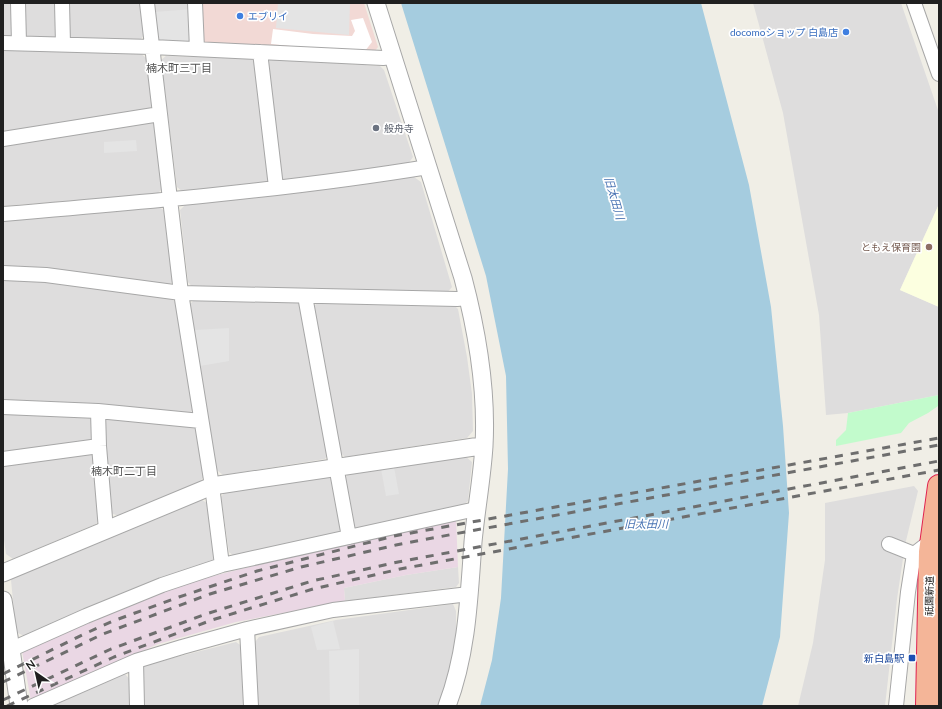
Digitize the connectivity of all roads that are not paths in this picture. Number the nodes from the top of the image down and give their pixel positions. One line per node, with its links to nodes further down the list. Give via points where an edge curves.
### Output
1 (18, 3): 9 (street)
2 (62, 3): 10 (street)
3 (146, 3): 11 (street)
4 (195, 3): 12 (street)
5 (376, 3): 14 (street)
6 (914, 3): 7 (street)
7 (934, 40): 15 (street)
8 (3, 43): 9 (street)
9 (20, 43): 10 (street)
10 (63, 44): 11 (street)
11 (152, 46): 12 (street); 16 (street)
12 (197, 50): 13 (street)
13 (260, 52): 14 (street); 19 (street)
14 (392, 57): 18 (street)
15 (939, 74)
16 (160, 114): 17 (street); 20 (street)
17 (3, 139)
18 (428, 167): 19 (street); 25 (street)
19 (276, 187): 20 (street)
20 (169, 200): 21 (street); 23 (street)
21 (3, 214)
22 (3, 273): 23 (street, via 46,275)
23 (181, 293): 24 (street); 28 (street)
24 (305, 296): 25 (street); 32 (street)
25 (468, 298): 30 (street, via 482,380)
26 (3, 407): 27 (street)
27 (98, 411): 28 (street); 29 (street)
28 (201, 421): 33 (street)
29 (99, 446): 31 (street); 36 (street)
30 (484, 447): 32 (street); 35 (street)
31 (3, 459)
32 (337, 466): 33 (street); 37 (street)
33 (212, 486): 36 (street); 41 (street)
34 (939, 486): 38 (highway, 祇園新道)
35 (476, 509): 37 (street); 43 (street)
36 (106, 530): 42 (street)
37 (349, 537): 41 (street)
38 (931, 541): 40 (street); 54 (highway, 祇園新道)
39 (889, 544): 40 (street)
40 (914, 554): 53 (street)
41 (222, 565): 46 (street, via 162,585)
42 (3, 573)
43 (469, 594): 45 (street, via 333,610); 52 (street, via 462,653)
44 (3, 600): 46 (street)
45 (247, 630): 47 (street); 51 (street)
46 (7, 651): 48 (street)
47 (136, 661): 49 (street); 50 (street)
48 (19, 706)
49 (33, 706)
50 (137, 706)
51 (251, 706)
52 (447, 706)
53 (896, 706)
54 (927, 706)

